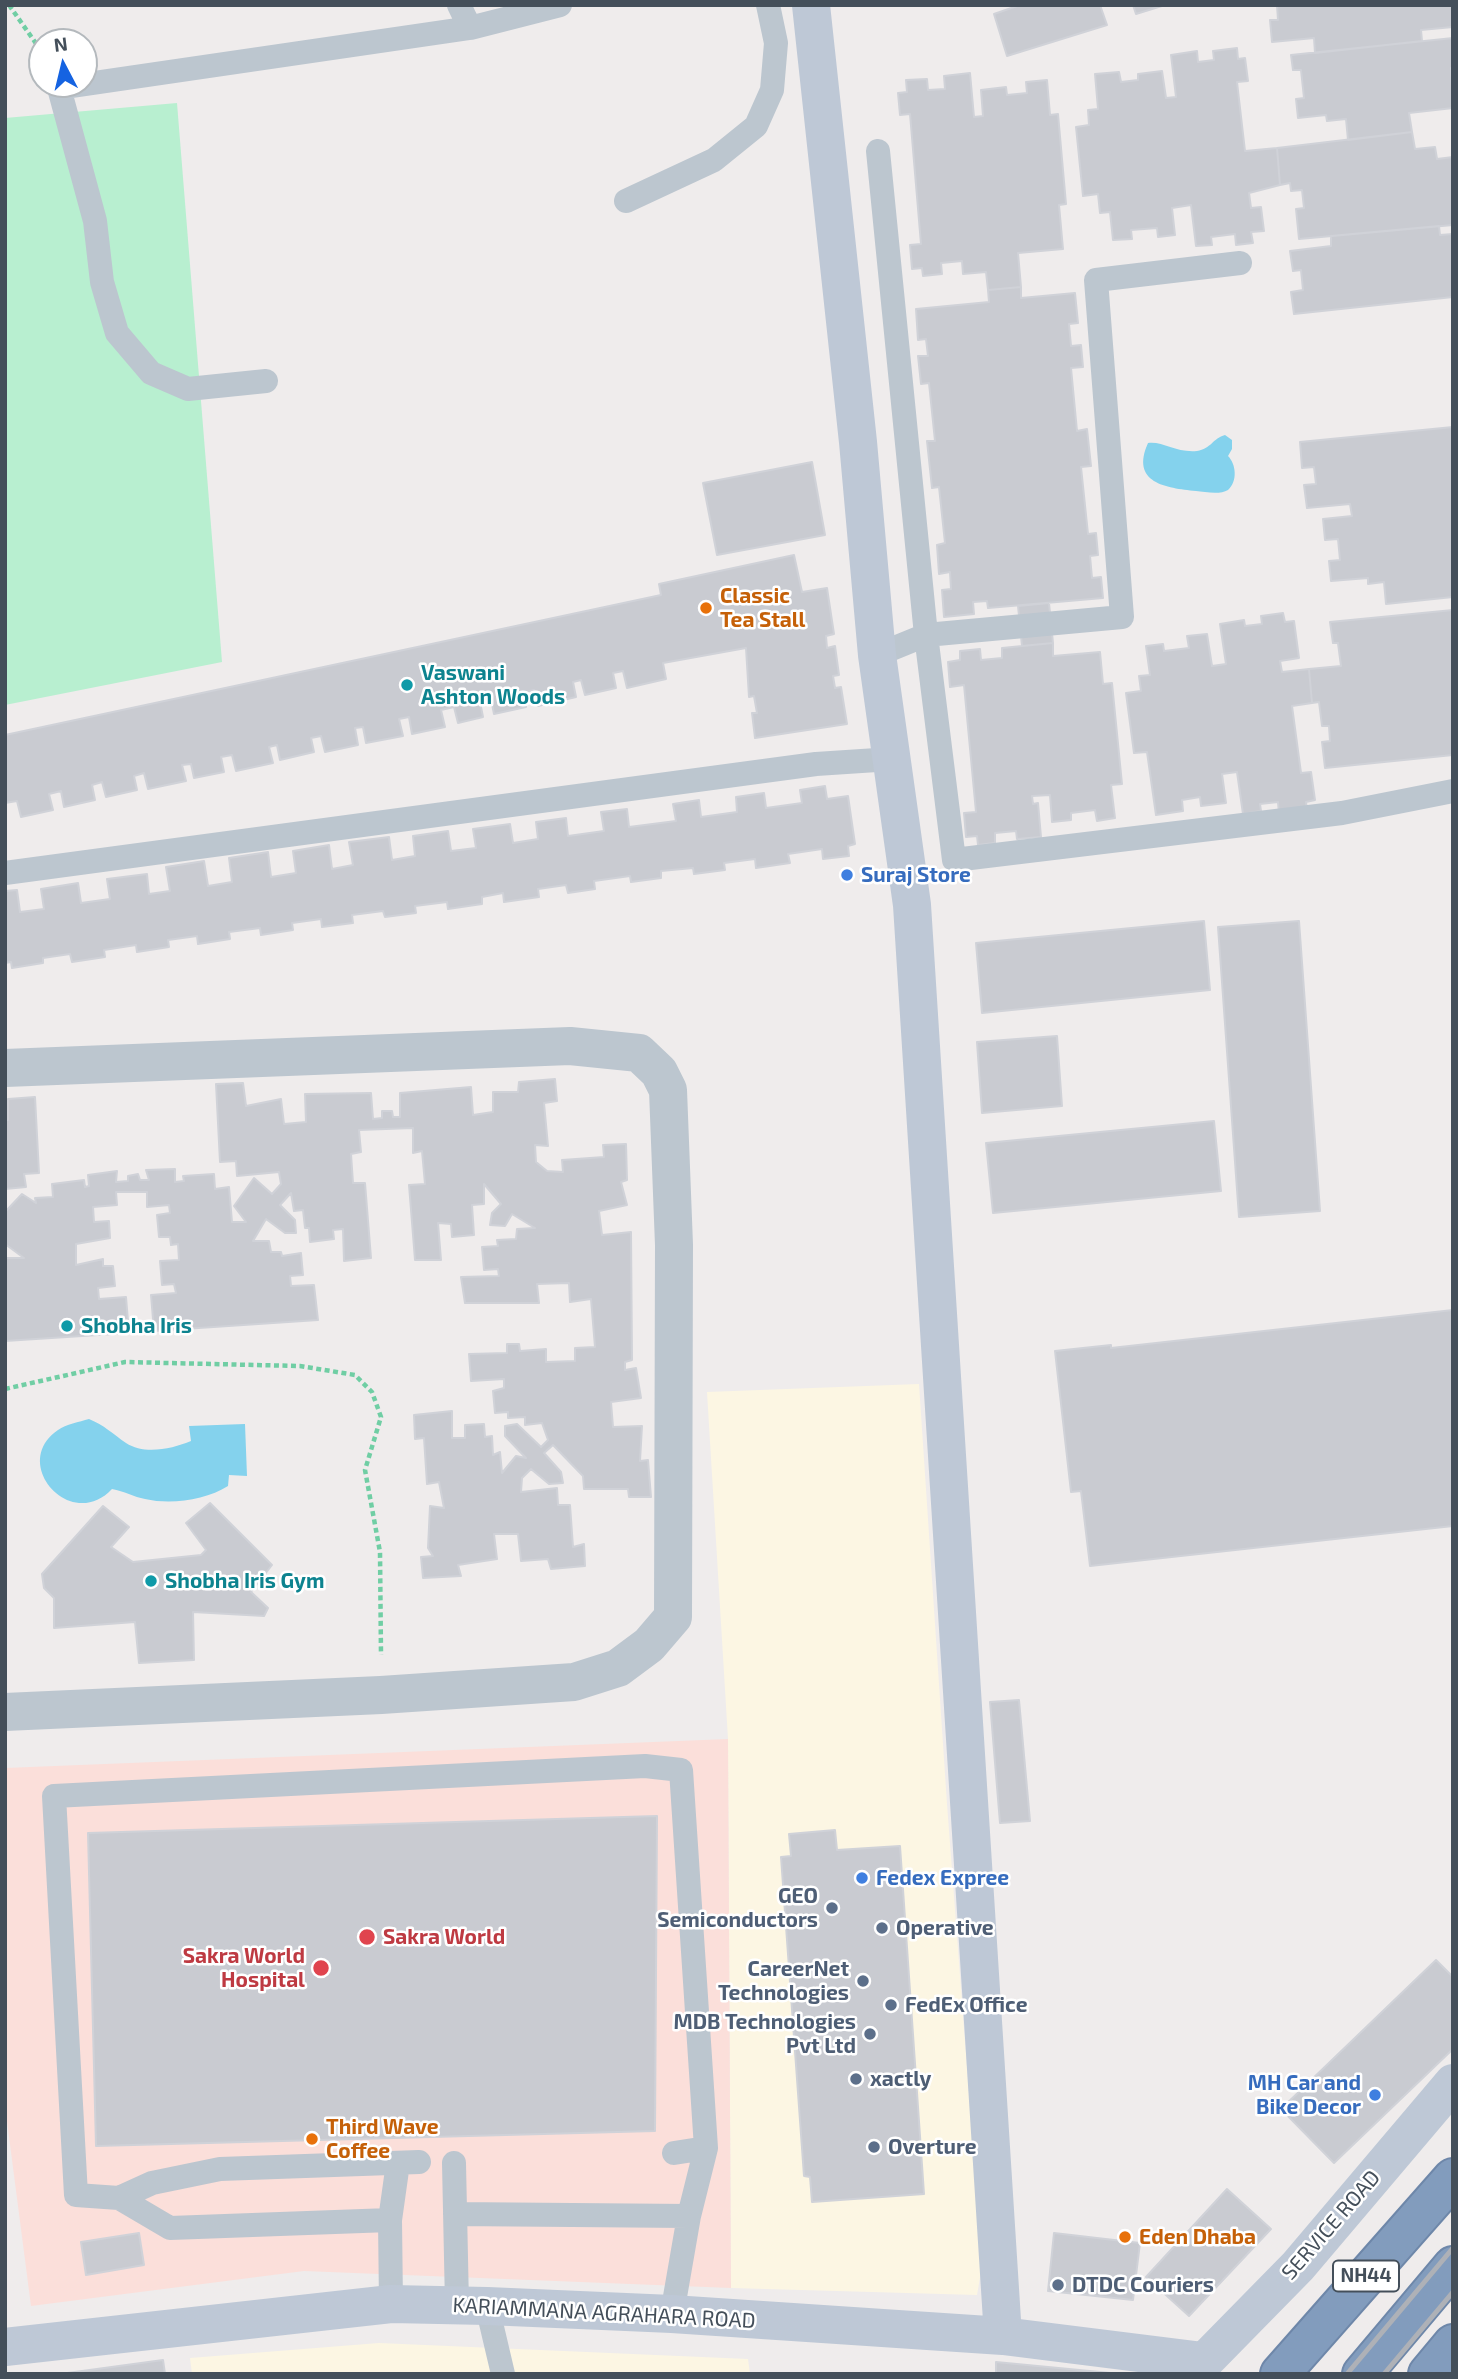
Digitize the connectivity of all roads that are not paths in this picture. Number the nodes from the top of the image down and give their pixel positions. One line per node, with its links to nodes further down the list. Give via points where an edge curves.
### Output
1 (459, 5): 5 (lane)
2 (560, 5): 5 (lane)
3 (768, 5): 7 (lane, via 776,43 772,90 757,126 714,160)
4 (811, 5): 11 (street)
5 (470, 28): 9 (lane, via 59,88 95,221 102,282 117,332 151,373 188,389)
6 (878, 151): 10 (lane)
7 (626, 201)
8 (1240, 263): 10 (lane, via 1096,280 1122,617)
9 (265, 381)
10 (926, 635): 11 (lane); 13 (lane, via 954,860 1342,813)
11 (877, 654): 12 (street)
12 (892, 759): 14 (lane, via 816,764); 30 (street, via 912,905)
13 (1453, 791)
14 (5, 873)
15 (5, 1068): 16 (street, via 570,1046 639,1053 659,1072 668,1090 674,1245 673,1617 649,1645 618,1668 573,1682)
16 (5, 1712)
17 (1453, 2083): 33 (street, SERVICE ROAD, via 1298,2266)
18 (706, 2148): 19 (lane); 22 (lane, via 681,1770 645,1766 54,1796 76,2194); 24 (lane)
19 (674, 2153)
20 (454, 2163): 23 (lane)
21 (1453, 2178): 36 (highway, NH44)
22 (119, 2198): 25 (lane, via 170,2228); 25 (lane, via 152,2183 220,2169 409,2162)
23 (455, 2214): 24 (lane); 28 (lane)
24 (689, 2216): 29 (lane)
25 (390, 2220): 27 (lane)
26 (1453, 2266): 37 (highway)
27 (391, 2304): 28 (street, KARIAMMANA AGRAHARA ROAD); 32 (street, KARIAMMANA AGRAHARA ROAD)
28 (472, 2306): 29 (street, KARIAMMANA AGRAHARA ROAD); 35 (lane)
29 (672, 2314): 30 (street, KARIAMMANA AGRAHARA ROAD)
30 (1003, 2336): 33 (street, KARIAMMANA AGRAHARA ROAD)
31 (1453, 2344): 38 (highway)
32 (5, 2345): 34 (street)
33 (1197, 2367)
34 (10, 2374)
35 (503, 2374)
36 (1280, 2374)
37 (1362, 2374)
38 (1428, 2374)

